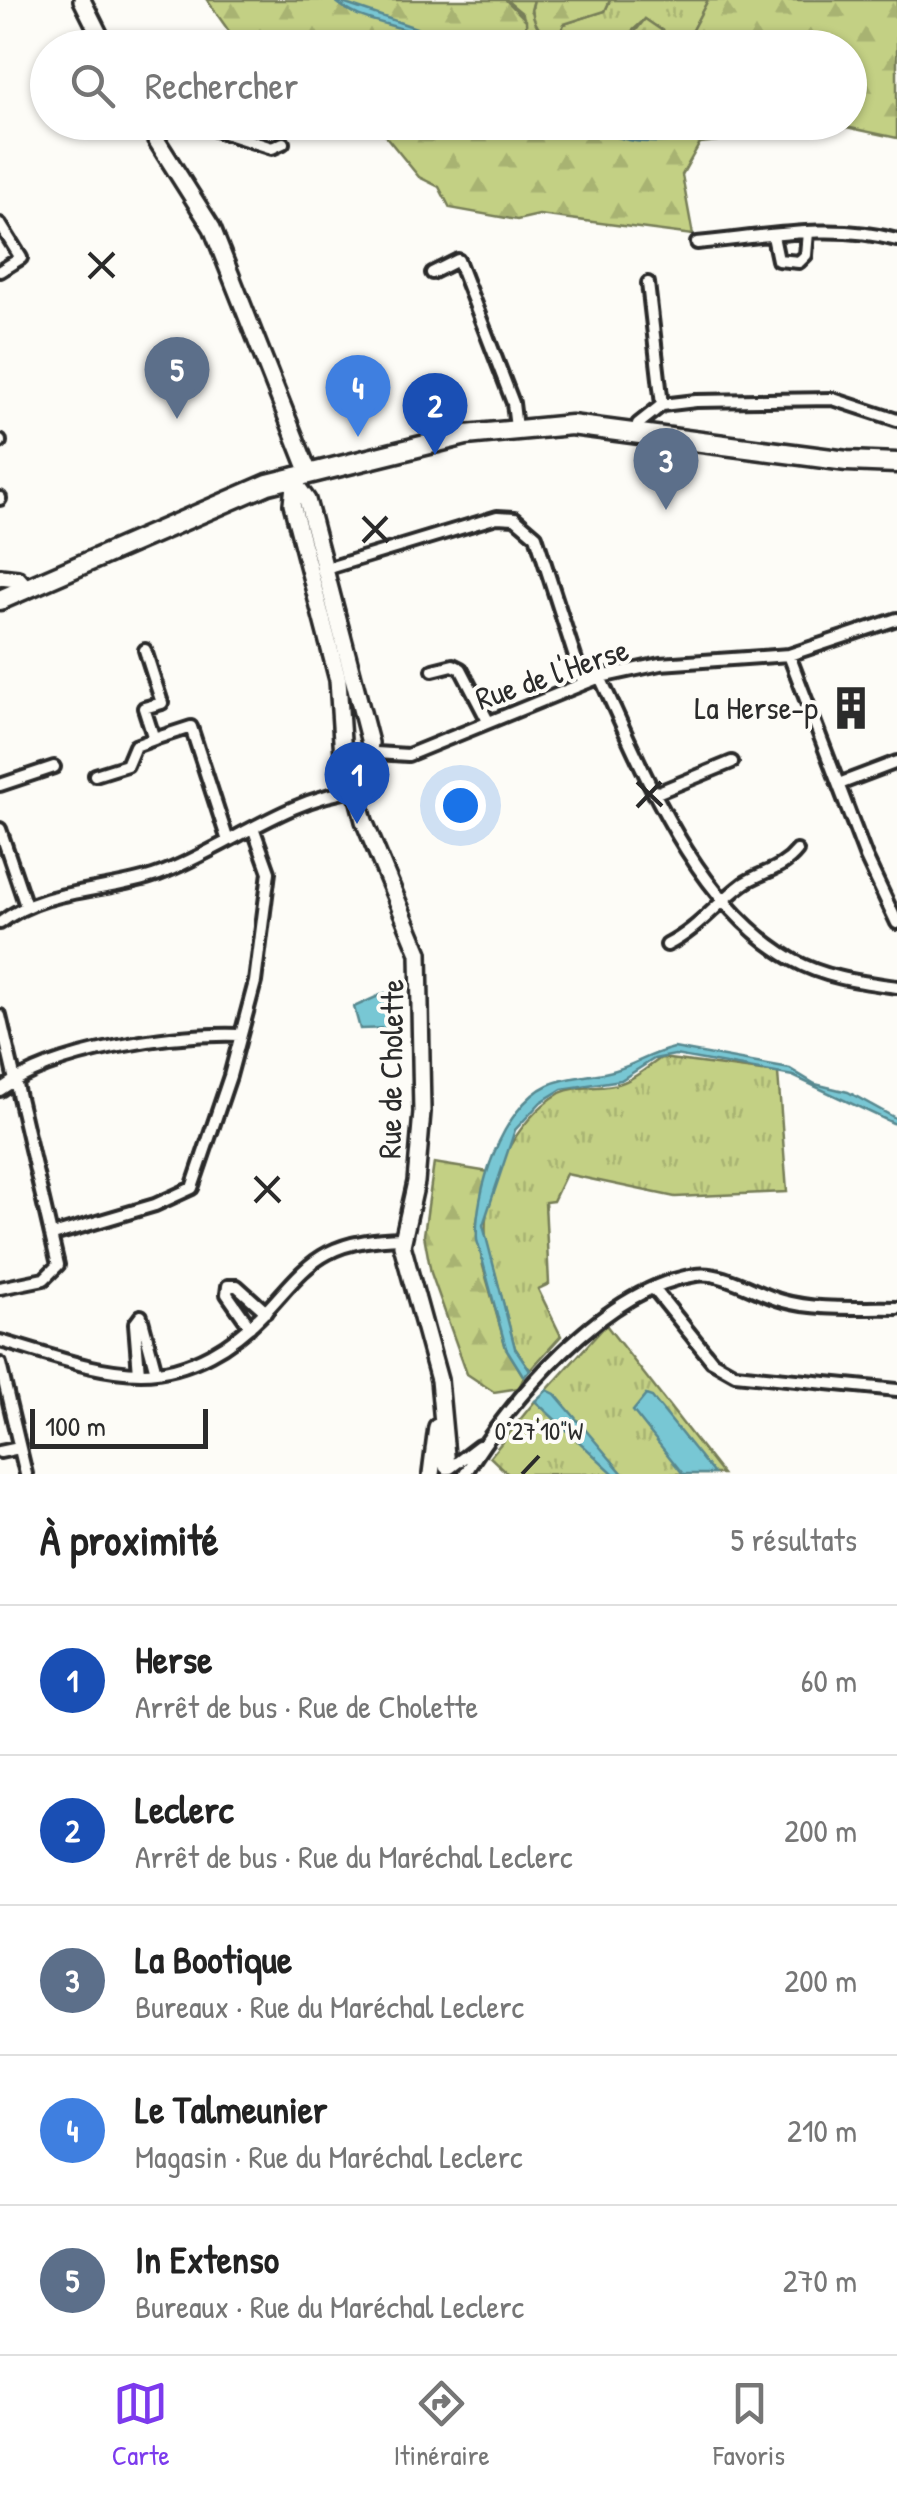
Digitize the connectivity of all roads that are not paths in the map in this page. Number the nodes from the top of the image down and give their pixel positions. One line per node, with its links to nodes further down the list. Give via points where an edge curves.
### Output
1 (82, 0): 2 (street)
2 (97, 30)
3 (156, 140): 21 (street, Rue de Cholette, via 212,228)
4 (247, 140): 5 (street, via 272,148)
5 (283, 144)
6 (0, 224): 11 (street, via 21,258)
7 (808, 232): 8 (street); 8 (street, via 806,255 798,262 778,260); 9 (street, via 853,231)
8 (773, 236): 10 (street)
9 (897, 240)
10 (697, 243)
11 (0, 271)
12 (432, 272): 16 (street, via 458,260)
13 (648, 283): 14 (street)
14 (662, 405): 15 (street, via 833,400); 17 (street)
15 (897, 420)
16 (516, 428): 17 (main road); 21 (main road, via 421,444)
17 (636, 432): 18 (main road)
18 (847, 460): 19 (main road); 20 (main road)
19 (897, 462)
20 (897, 473)
21 (300, 478): 22 (street, Rue de Cholette); 24 (main road, via 174,521)
22 (318, 571): 31 (street, via 497,517 515,518 536,536); 34 (street, Rue de Cholette); 35 (street, Rue de Cholette)
23 (0, 576): 24 (street)
24 (26, 588): 25 (main road)
25 (0, 600)
26 (897, 619): 28 (street, Rue de l'Herse)
27 (145, 650): 33 (street, via 162,703 144,708)
28 (789, 655): 30 (street, Rue de l'Herse, via 660,664); 40 (street)
29 (433, 670): 32 (street, via 460,669)
30 (600, 677): 31 (street, Rue de l'Herse); 43 (street)
31 (583, 682): 32 (street, Rue de l'Herse)
32 (488, 721): 35 (street, Rue de l'Herse, via 408,755)
33 (154, 739): 39 (street, via 135,746 126,764); 46 (street, via 191,727)
34 (343, 751): 35 (street, Rue de l'Herse); 42 (street, Rue de Cholette, via 344,771)
35 (369, 752): 42 (street)
36 (732, 762): 43 (street)
37 (897, 762): 40 (street)
38 (54, 767): 41 (street)
39 (95, 775)
40 (839, 784): 50 (street)
41 (0, 785)
42 (356, 790): 45 (street); 59 (street, Rue de Cholette, via 419,953 422,1112 416,1182)
43 (654, 794): 48 (street, via 672,830)
44 (0, 828): 49 (street)
45 (254, 830): 46 (street); 55 (street, via 269,872 256,982)
46 (228, 841): 49 (street, via 158,874)
47 (797, 851): 48 (street, via 785,866 746,882)
48 (726, 899): 52 (street); 53 (street, via 794,961 834,977)
49 (26, 906): 51 (street)
50 (897, 923)
51 (0, 924)
52 (667, 945)
53 (897, 987)
54 (0, 1016): 56 (street)
55 (240, 1036): 56 (street, via 147,1040); 58 (street, via 190,1191)
56 (16, 1079): 57 (street); 58 (street)
57 (0, 1090)
58 (53, 1235): 60 (street, via 58,1265 50,1276)
59 (402, 1238): 63 (street, via 327,1254); 72 (street, Rue de Cholette, via 440,1380)
60 (0, 1288)
61 (655, 1290): 62 (street, via 697,1274 784,1302); 69 (street, via 712,1361 735,1374); 72 (street, via 576,1337 484,1442)
62 (897, 1308)
63 (266, 1312): 64 (street); 64 (street, via 228,1286)
64 (250, 1327): 67 (street, via 205,1358)
65 (0, 1341): 68 (street)
66 (0, 1364): 70 (street)
67 (156, 1372): 68 (street); 68 (street, via 141,1316 135,1324)
68 (139, 1373)
69 (897, 1390)
70 (20, 1448): 71 (street); 73 (street)
71 (0, 1452)
72 (447, 1472)
73 (26, 1474)

